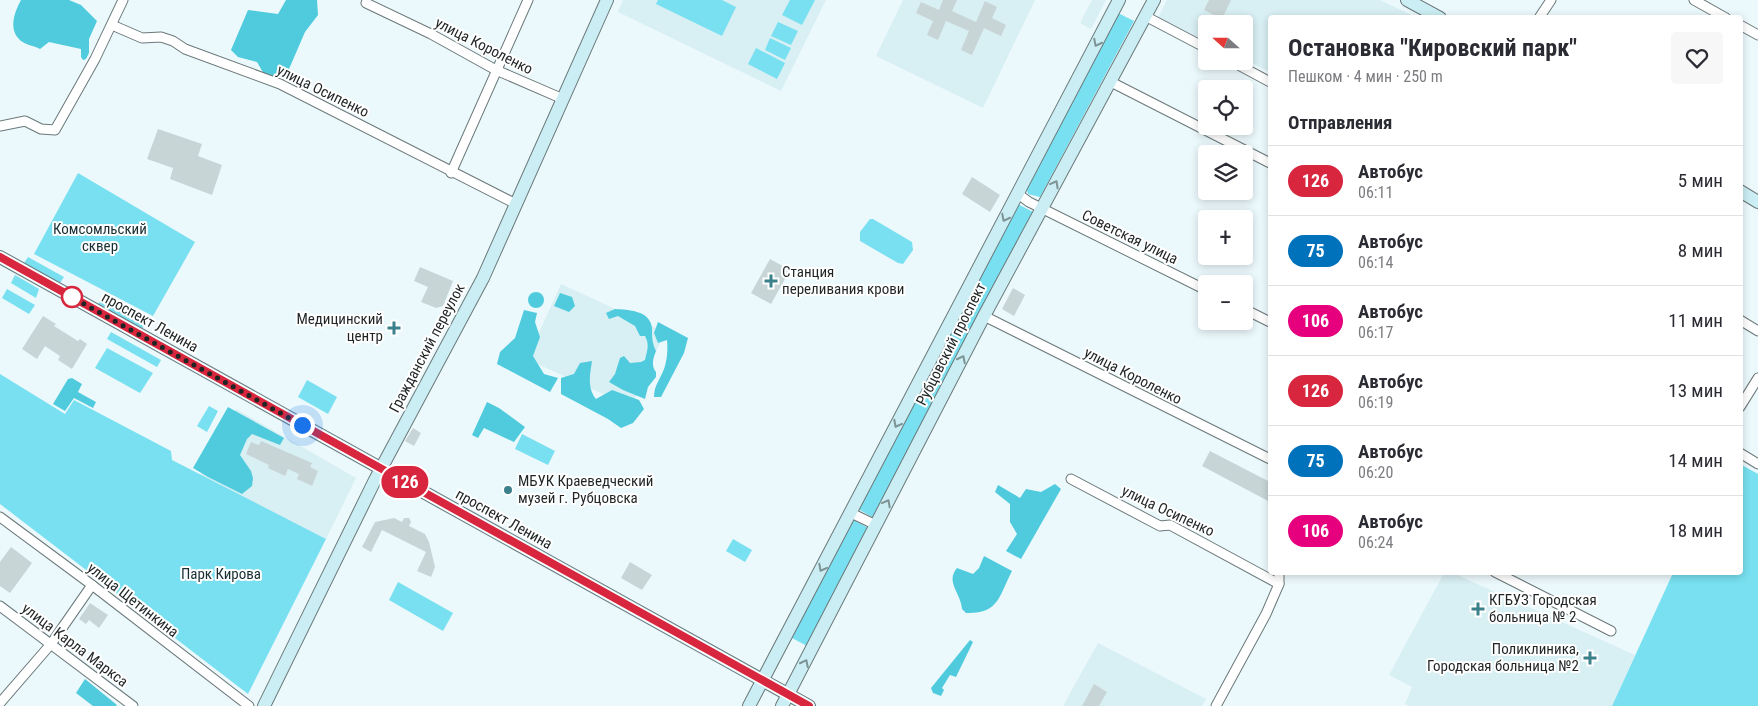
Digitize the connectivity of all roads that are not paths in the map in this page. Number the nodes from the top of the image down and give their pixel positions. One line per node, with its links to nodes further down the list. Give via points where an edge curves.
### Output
1 (123, 0): 14 (street)
2 (528, 0): 18 (street)
3 (607, 0): 22 (street, Гражданский переулок)
4 (1119, 0): 27 (street, Рубцовский проспект, one-way to 27)
5 (1154, 0): 13 (street, Рубцовский проспект)
6 (1407, 0): 10 (street)
7 (1551, 0): 11 (street)
8 (1694, 0): 12 (street)
9 (366, 3): 18 (street, улица Короленко)
10 (1434, 15)
11 (1542, 15)
12 (1721, 15)
13 (1145, 16): 17 (street); 21 (street, Рубцовский проспект)
14 (112, 25): 23 (street, via 55,130 41,129 25,121); 25 (street, улица Осипенко, via 142,38 161,37 173,41 185,49 280,84)
15 (1743, 27): 16 (street)
16 (1758, 36)
17 (1198, 44)
18 (496, 70): 22 (street, улица Короленко); 25 (street)
19 (1248, 70): 20 (street)
20 (1268, 81)
21 (1111, 82): 24 (street); 30 (street, Рубцовский проспект, one-way to 21)
22 (562, 99): 29 (street, Гражданский переулок)
23 (0, 126)
24 (1268, 163)
25 (451, 172): 29 (street, улица Осипенко)
26 (1743, 193): 28 (street)
27 (1018, 194): 30 (street, Советская улица); 45 (street, Рубцовский проспект, one-way to 45)
28 (1758, 202)
29 (516, 204): 43 (street, Гражданский переулок, via 462,320)
30 (1042, 208): 32 (street, Советская улица); 34 (street, Рубцовский проспект)
31 (0, 257): 43 (street, проспект Ленина)
32 (1198, 286)
33 (1253, 314): 35 (street)
34 (984, 316): 41 (street, улица Короленко); 47 (street, Рубцовский проспект, one-way to 34)
35 (1268, 321)
36 (1743, 322): 37 (street)
37 (1758, 331)
38 (1758, 378): 39 (street)
39 (1743, 402)
40 (1743, 455): 42 (street)
41 (1268, 458)
42 (1758, 464)
43 (381, 469): 55 (street, проспект Ленина); 60 (street, Гражданский переулок)
44 (1070, 480): 50 (street, улица Осипенко, via 1160,526 1170,525)
45 (851, 513): 47 (street); 55 (street, Рубцовский проспект, one-way to 55)
46 (0, 517): 51 (street, улица Щетинкина)
47 (876, 525): 56 (street, Рубцовский проспект, one-way to 47)
48 (1279, 575): 50 (street)
49 (1502, 575): 53 (street)
50 (1279, 584): 64 (street)
51 (92, 585): 54 (street); 59 (street, улица Щетинкина)
52 (0, 606): 54 (street, улица Карла Маркса)
53 (1611, 631)
54 (51, 644): 57 (street); 58 (street, улица Карла Маркса)
55 (763, 680): 56 (street, проспект Ленина); 61 (street, Рубцовский проспект)
56 (788, 694): 62 (street, Рубцовский проспект); 63 (street, проспект Ленина)
57 (0, 702)
58 (133, 706)
59 (249, 706)
60 (264, 706)
61 (749, 706)
62 (782, 706)
63 (809, 706)
64 (1216, 706)

